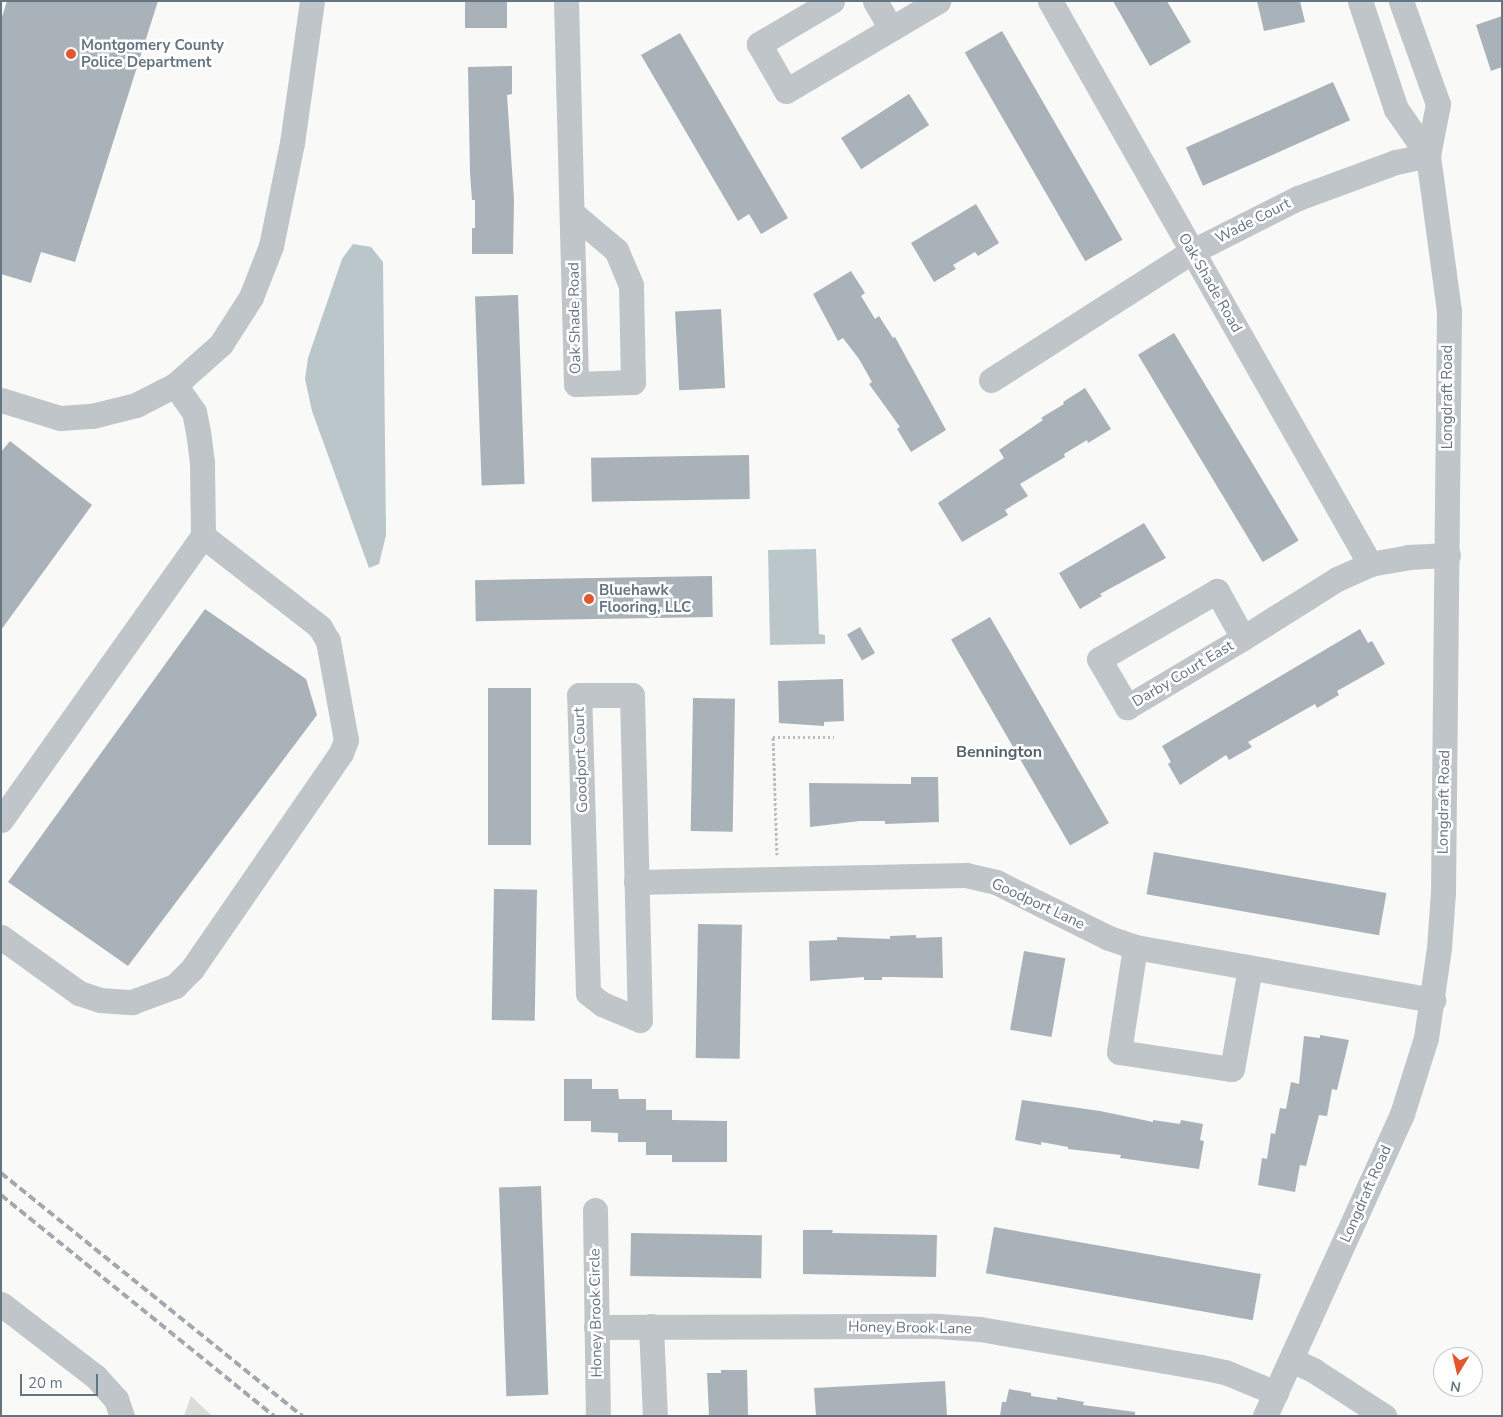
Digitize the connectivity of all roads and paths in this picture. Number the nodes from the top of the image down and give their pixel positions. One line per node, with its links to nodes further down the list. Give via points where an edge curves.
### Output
1 (312, 1): 14 (street, via 292,143 271,246 251,297 221,344)
2 (566, 1): 11 (street, Oak Shade Road)
3 (832, 1): 9 (street, via 759,44 786,91)
4 (874, 1): 9 (street)
5 (938, 1): 9 (street)
6 (1050, 1): 12 (street, Oak Shade Road)
7 (1360, 1): 10 (street, Longdraft Road, via 1396,109)
8 (1401, 1): 10 (street, Longdraft Road, via 1438,104)
9 (891, 29)
10 (1428, 156): 12 (street, Wade Court, via 1396,162 1298,198); 17 (street, Longdraft Road, via 1449,311)
11 (572, 213): 11 (street, Oak Shade Road, via 616,250 631,285 633,382 576,384)
12 (1192, 252): 13 (street, Wade Court); 18 (street, Oak Shade Road)
13 (991, 380)
14 (175, 386): 15 (street, via 136,405 92,416 60,418); 16 (street, via 194,412 198,432 202,463)
15 (1, 400)
16 (203, 536): 21 (street); 24 (street, via 320,627 328,641 346,740 341,753 192,969 175,986 132,1002 100,1000 79,993)
17 (1448, 555): 18 (street, Darby Court East, via 1408,557); 27 (street, Longdraft Road, via 1443,892)
18 (1370, 564): 19 (street, Darby Court East, via 1337,579)
19 (1243, 638): 19 (street, Darby Court East, via 1127,707 1099,659 1217,591)
20 (834, 737): 22 (path, via 773,737)
21 (1, 820)
22 (778, 880): 23 (street, Goodport Lane); 25 (street, Goodport Lane, via 966,876 996,882 1109,938)
23 (636, 882): 23 (street, Goodport Court, via 640,1020 602,1004 588,993 579,696 632,695)
24 (1, 937)
25 (1135, 947): 26 (street, Goodport Lane); 26 (street, via 1119,1052 1232,1069)
26 (1250, 968): 27 (street, Goodport Lane)
27 (1433, 1000): 32 (street, Longdraft Road, via 1426,1038 1402,1114)
28 (595, 1210): 31 (street, Honey Brook Circle)
29 (1, 1304): 34 (street, via 96,1376 116,1399)
30 (651, 1326): 31 (street, Honey Brook Lane); 33 (street, Honey Brook Lane, via 938,1326 980,1329 1201,1367 1234,1375); 36 (street)
31 (596, 1327): 35 (street, Honey Brook Circle)
32 (1291, 1360): 33 (street, Longdraft Road); 38 (street, via 1313,1370)
33 (1276, 1393): 37 (street, Longdraft Road)
34 (122, 1416)
35 (598, 1416)
36 (655, 1416)
37 (1265, 1416)
38 (1384, 1416)

